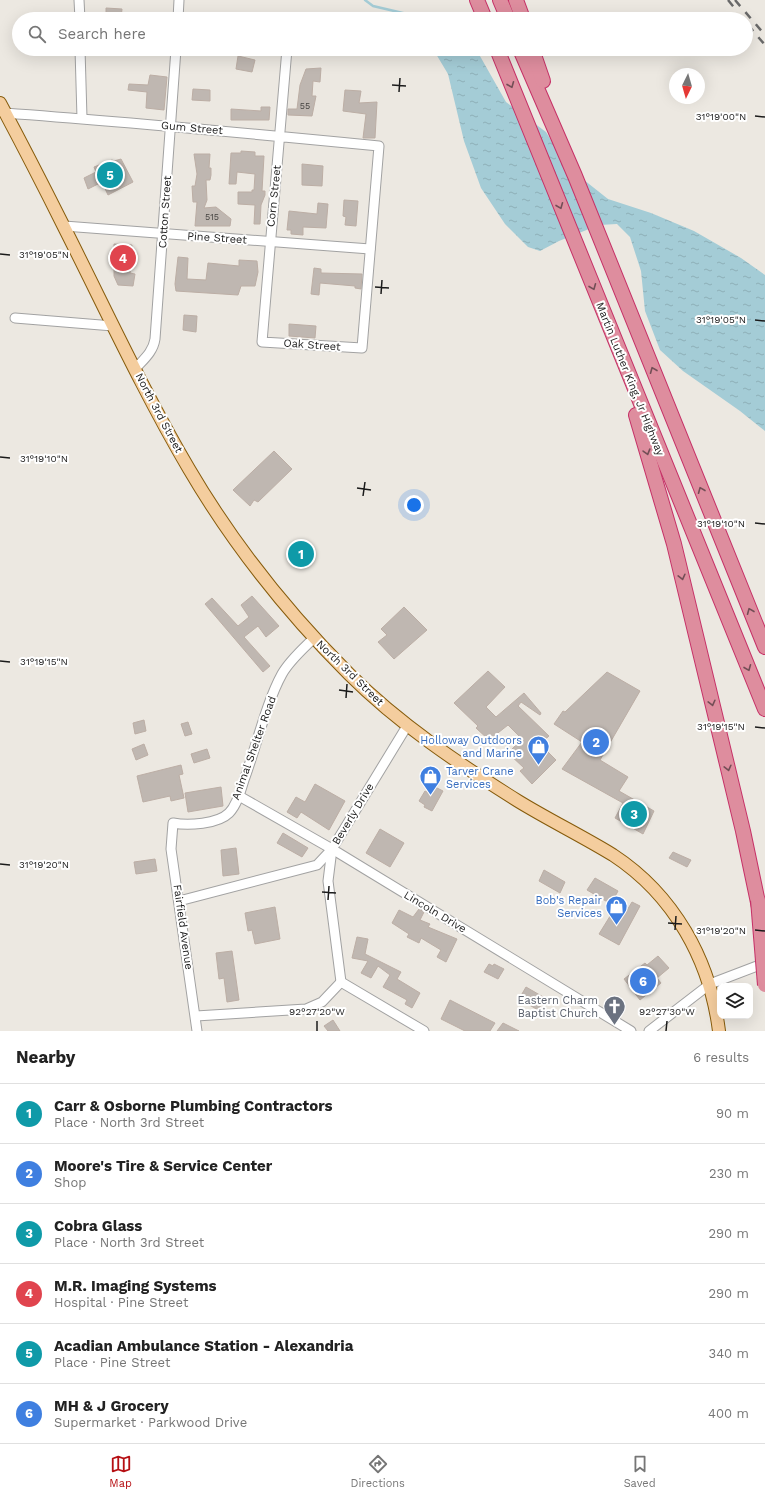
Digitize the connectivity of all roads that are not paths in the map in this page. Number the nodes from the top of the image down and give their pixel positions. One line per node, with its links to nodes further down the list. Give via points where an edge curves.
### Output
1 (79, 0): 6 (street)
2 (179, 0): 7 (street)
3 (477, 0): 8 (highway)
4 (500, 0): 9 (highway)
5 (516, 0): 10 (highway)
6 (80, 12)
7 (178, 12)
8 (482, 12)
9 (505, 12)
10 (520, 12)
11 (80, 56): 18 (street)
12 (176, 56): 19 (street, Cotton Street)
13 (286, 56): 20 (street, Corn Street)
14 (500, 56): 29 (highway, Martin Luther King, Jr Highway, one-way to 29)
15 (523, 56): 21 (highway)
16 (534, 56): 21 (highway)
17 (3, 108): 18 (street, Gum Street); 22 (main road, North 3rd Street)
18 (82, 118): 19 (street, Gum Street)
19 (172, 126): 20 (street, Gum Street); 23 (street, Cotton Street)
20 (280, 137): 24 (street, Corn Street); 25 (street, Gum Street, via 379,146)
21 (575, 176): 32 (highway, one-way to 21)
22 (64, 226): 23 (street, Pine Street); 27 (main road, North 3rd Street)
23 (164, 234): 24 (street, Pine Street); 30 (street, Cotton Street, via 154,346)
24 (270, 242): 25 (street, Pine Street); 28 (street, Corn Street)
25 (370, 249): 28 (street, Oak Street, via 362,348)
26 (15, 318): 27 (street)
27 (113, 326): 30 (main road, North 3rd Street)
28 (262, 342)
29 (616, 347): 33 (highway, Martin Luther King, Jr Highway, one-way to 33); 38 (highway, one-way to 38, via 674,544 744,831)
30 (135, 368): 31 (main road, North 3rd Street, via 189,470 229,531 273,590)
31 (314, 638): 34 (main road, North 3rd Street, via 350,676); 35 (street, Animal Shelter Road, via 282,674)
32 (765, 647)
33 (765, 709)
34 (407, 726): 37 (street, Beverly Drive); 43 (main road, North 3rd Street, via 486,780 612,855 641,877 678,918 694,946)
35 (238, 796): 36 (street, Animal Shelter Road, via 228,813 214,820 183,825); 37 (street, Lincoln Drive)
36 (174, 823): 39 (street, Fairfield Avenue, via 171,849)
37 (332, 849): 39 (street, via 317,865); 42 (street, Beverly Drive, via 328,881); 48 (street, Lincoln Drive)
38 (758, 900): 40 (highway, bridge); 44 (highway, bridge)
39 (179, 901): 45 (street, Fairfield Avenue)
40 (765, 936)
41 (765, 963): 43 (street)
42 (341, 982): 45 (street, via 322,1002 306,1009); 47 (street)
43 (710, 984): 49 (street); 50 (main road, North 3rd Street)
44 (765, 985)
45 (196, 1016): 46 (street, Fairfield Avenue)
46 (197, 1031)
47 (424, 1031)
48 (631, 1031)
49 (648, 1031)
50 (719, 1031)

